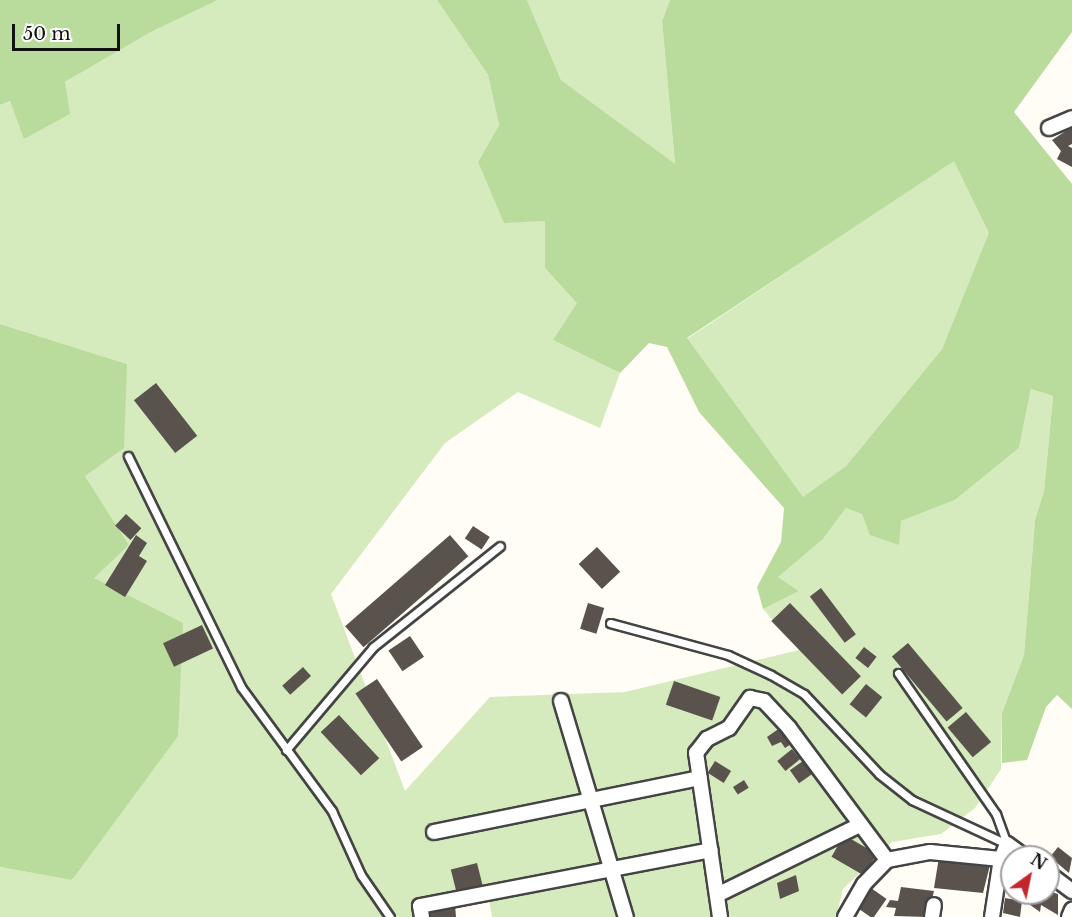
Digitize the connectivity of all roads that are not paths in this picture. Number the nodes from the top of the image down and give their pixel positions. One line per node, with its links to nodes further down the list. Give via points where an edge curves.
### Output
1 (1072, 118): 2 (street)
2 (1049, 128)
3 (128, 456): 8 (lane, via 218,645 241,687)
4 (500, 546): 8 (lane, via 374,647)
5 (610, 623): 13 (lane, via 728,655 771,675 804,694 879,774 912,800)
6 (898, 673): 13 (lane, via 996,814)
7 (561, 701): 10 (street)
8 (286, 750): 21 (lane, via 332,811 361,875)
9 (700, 778): 10 (street); 11 (street, via 696,753 699,744 729,728 750,698 758,698 789,728); 14 (street)
10 (591, 800): 12 (street); 18 (street)
11 (860, 825): 16 (street); 19 (street)
12 (434, 832)
13 (1007, 844)
14 (711, 850): 18 (street); 19 (street)
15 (1000, 859): 16 (street, via 930,852)
16 (887, 860): 25 (street, via 864,884)
17 (1000, 865): 26 (street)
18 (611, 869): 22 (street, via 420,906); 23 (street)
19 (717, 895): 24 (street)
20 (1072, 910): 27 (street)
21 (390, 917)
22 (422, 917)
23 (626, 917)
24 (720, 917)
25 (845, 917)
26 (992, 917)
27 (1069, 917)

